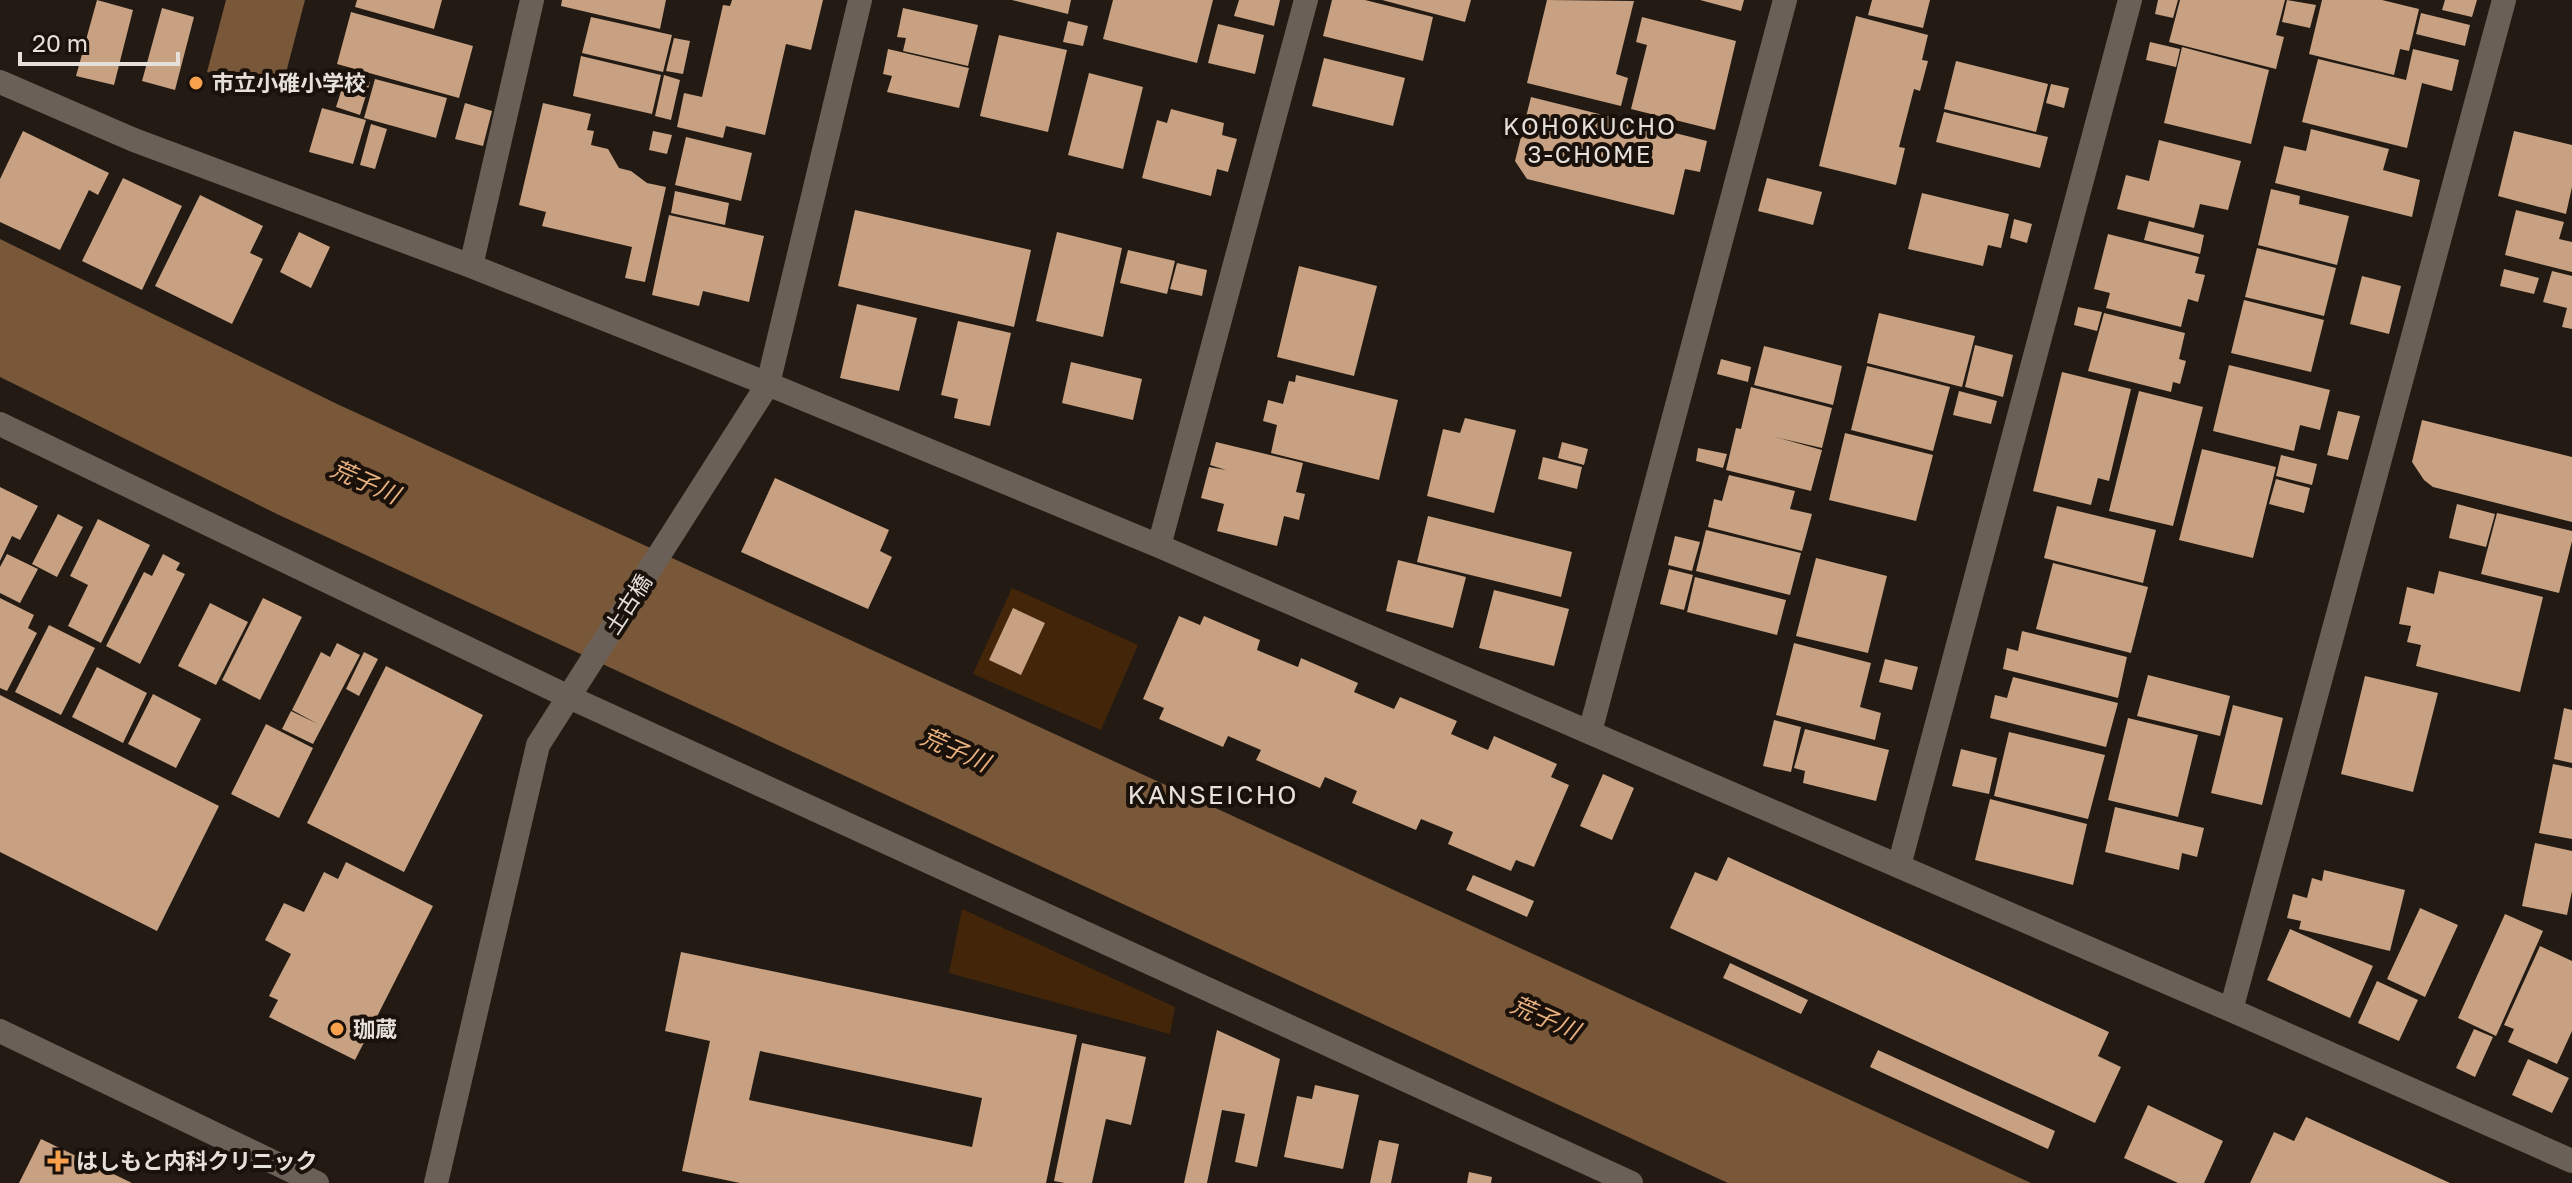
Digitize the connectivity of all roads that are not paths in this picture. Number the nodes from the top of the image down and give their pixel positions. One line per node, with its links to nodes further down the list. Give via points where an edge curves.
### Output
1 (532, 0): 8 (street)
2 (860, 0): 9 (street, 土古橋)
3 (1306, 0): 11 (street)
4 (1785, 0): 13 (street)
5 (2130, 0): 14 (street)
6 (2504, 0): 15 (street)
7 (0, 82): 8 (street, via 134,140)
8 (471, 266): 9 (street)
9 (768, 384): 11 (street); 12 (street, 土古橋)
10 (0, 424): 12 (street)
11 (1159, 546): 13 (street)
12 (569, 697): 19 (street, 土古橋, via 538,745); 20 (street)
13 (1590, 732): 14 (street)
14 (1899, 866): 15 (street)
15 (2231, 1010): 17 (street)
16 (0, 1031): 18 (street)
17 (2572, 1161)
18 (317, 1183)
19 (436, 1183)
20 (1631, 1183)

